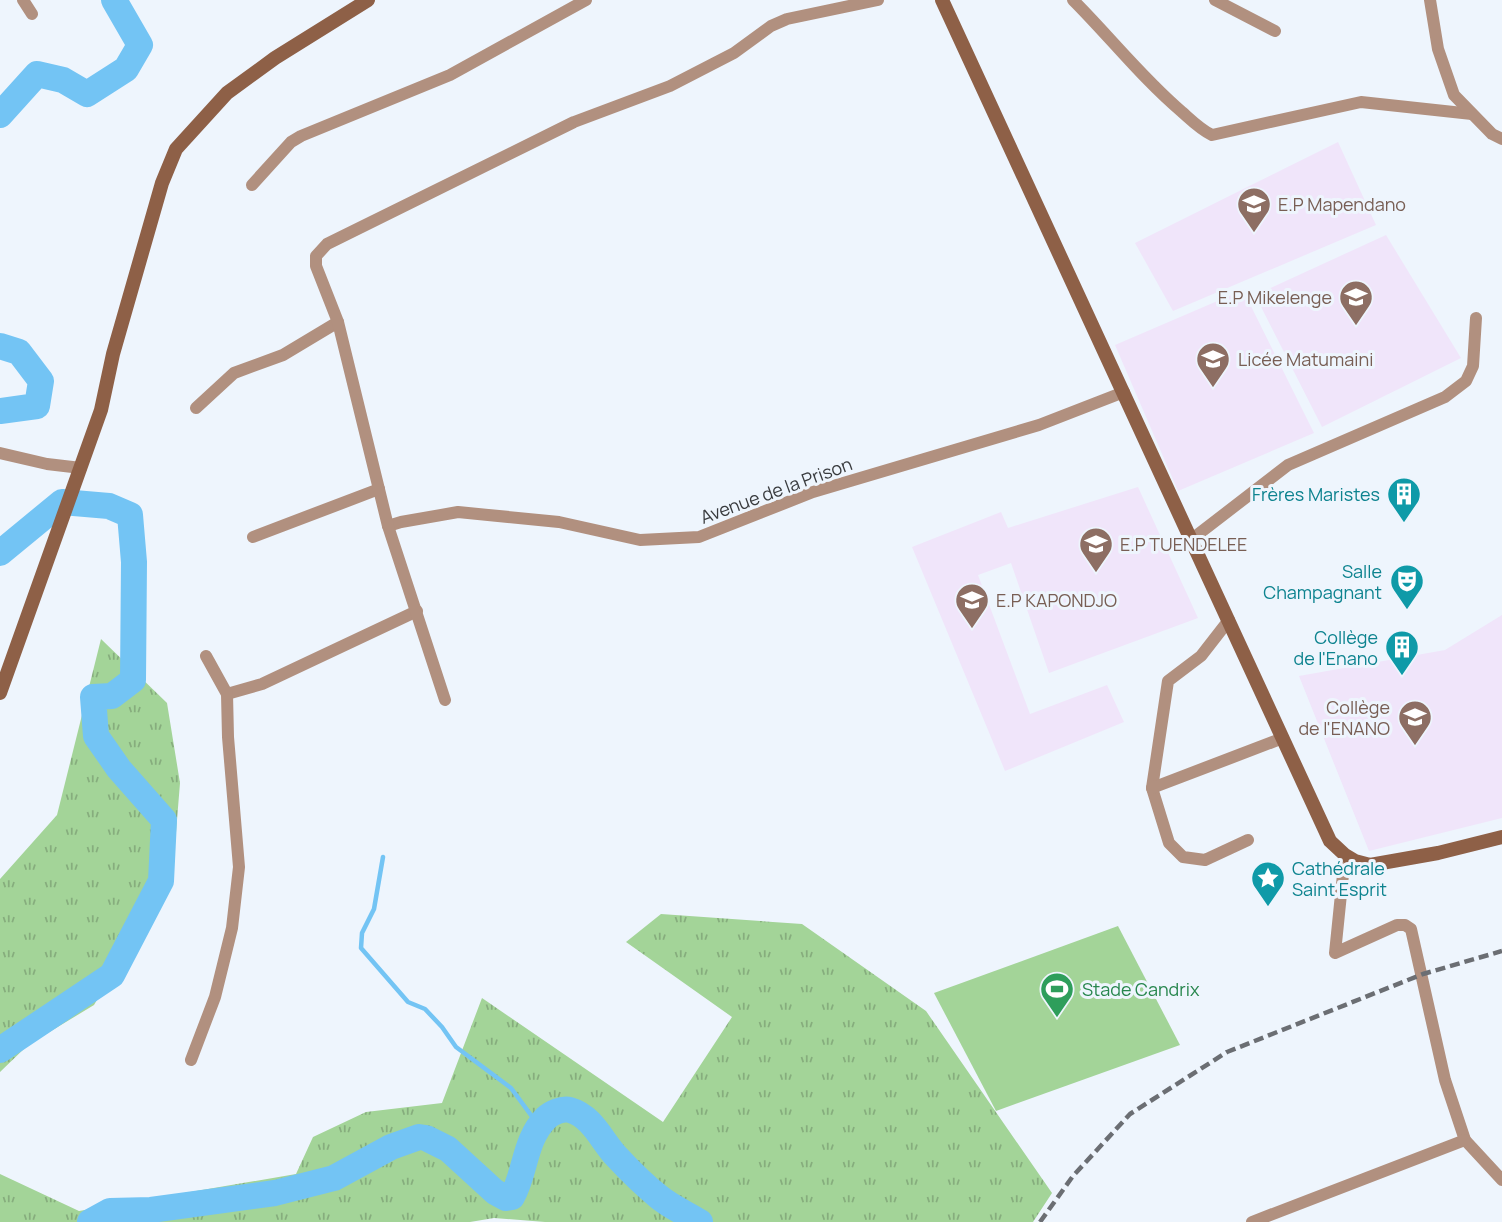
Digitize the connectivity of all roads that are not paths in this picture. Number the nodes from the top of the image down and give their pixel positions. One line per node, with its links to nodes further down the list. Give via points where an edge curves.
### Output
1 (23, 0): 9 (street)
2 (368, 0): 19 (street, via 227,93 176,149 162,183 101,410)
3 (586, 0): 13 (street, via 450,75 301,136)
4 (877, 0): 15 (street, via 771,26 734,53 670,86 574,122 327,244 316,256 316,266)
5 (942, 0): 16 (street)
6 (1073, 0): 11 (street, via 1132,66 1212,135 1361,102)
7 (1215, 0): 10 (street)
8 (1430, 0): 11 (street, via 1438,49 1454,95)
9 (32, 14)
10 (1275, 31)
11 (1472, 114): 12 (street)
12 (1502, 139)
13 (252, 185)
14 (1476, 318): 23 (street, via 1473,366 1465,382 1445,397 1288,465)
15 (338, 322): 17 (street, via 283,355 234,373); 20 (street)
16 (1124, 392): 21 (street, Avenue de la Prison, via 1040,425 813,492 699,537 640,540 559,522 458,512); 23 (street)
17 (197, 408)
18 (0, 453): 19 (street)
19 (79, 473): 27 (street)
20 (379, 489): 21 (street); 22 (street)
21 (388, 526): 24 (street)
22 (253, 537)
23 (1192, 539): 25 (street)
24 (417, 611): 28 (street, via 262,684); 29 (street)
25 (1229, 620): 30 (street); 31 (street, via 1201,656 1168,681)
26 (206, 656): 28 (street)
27 (0, 693)
28 (227, 694): 35 (street, via 239,867 215,997)
29 (445, 699)
30 (1283, 738): 31 (street); 34 (street, via 1330,841)
31 (1152, 788): 33 (street, via 1169,843 1183,857 1205,860)
32 (1502, 837): 34 (street, via 1379,864)
33 (1248, 840)
34 (1345, 855): 36 (street, via 1335,953 1397,925 1411,929 1445,1080)
35 (191, 1060)
36 (1465, 1140): 37 (street); 38 (street)
37 (1502, 1180)
38 (1252, 1222)

